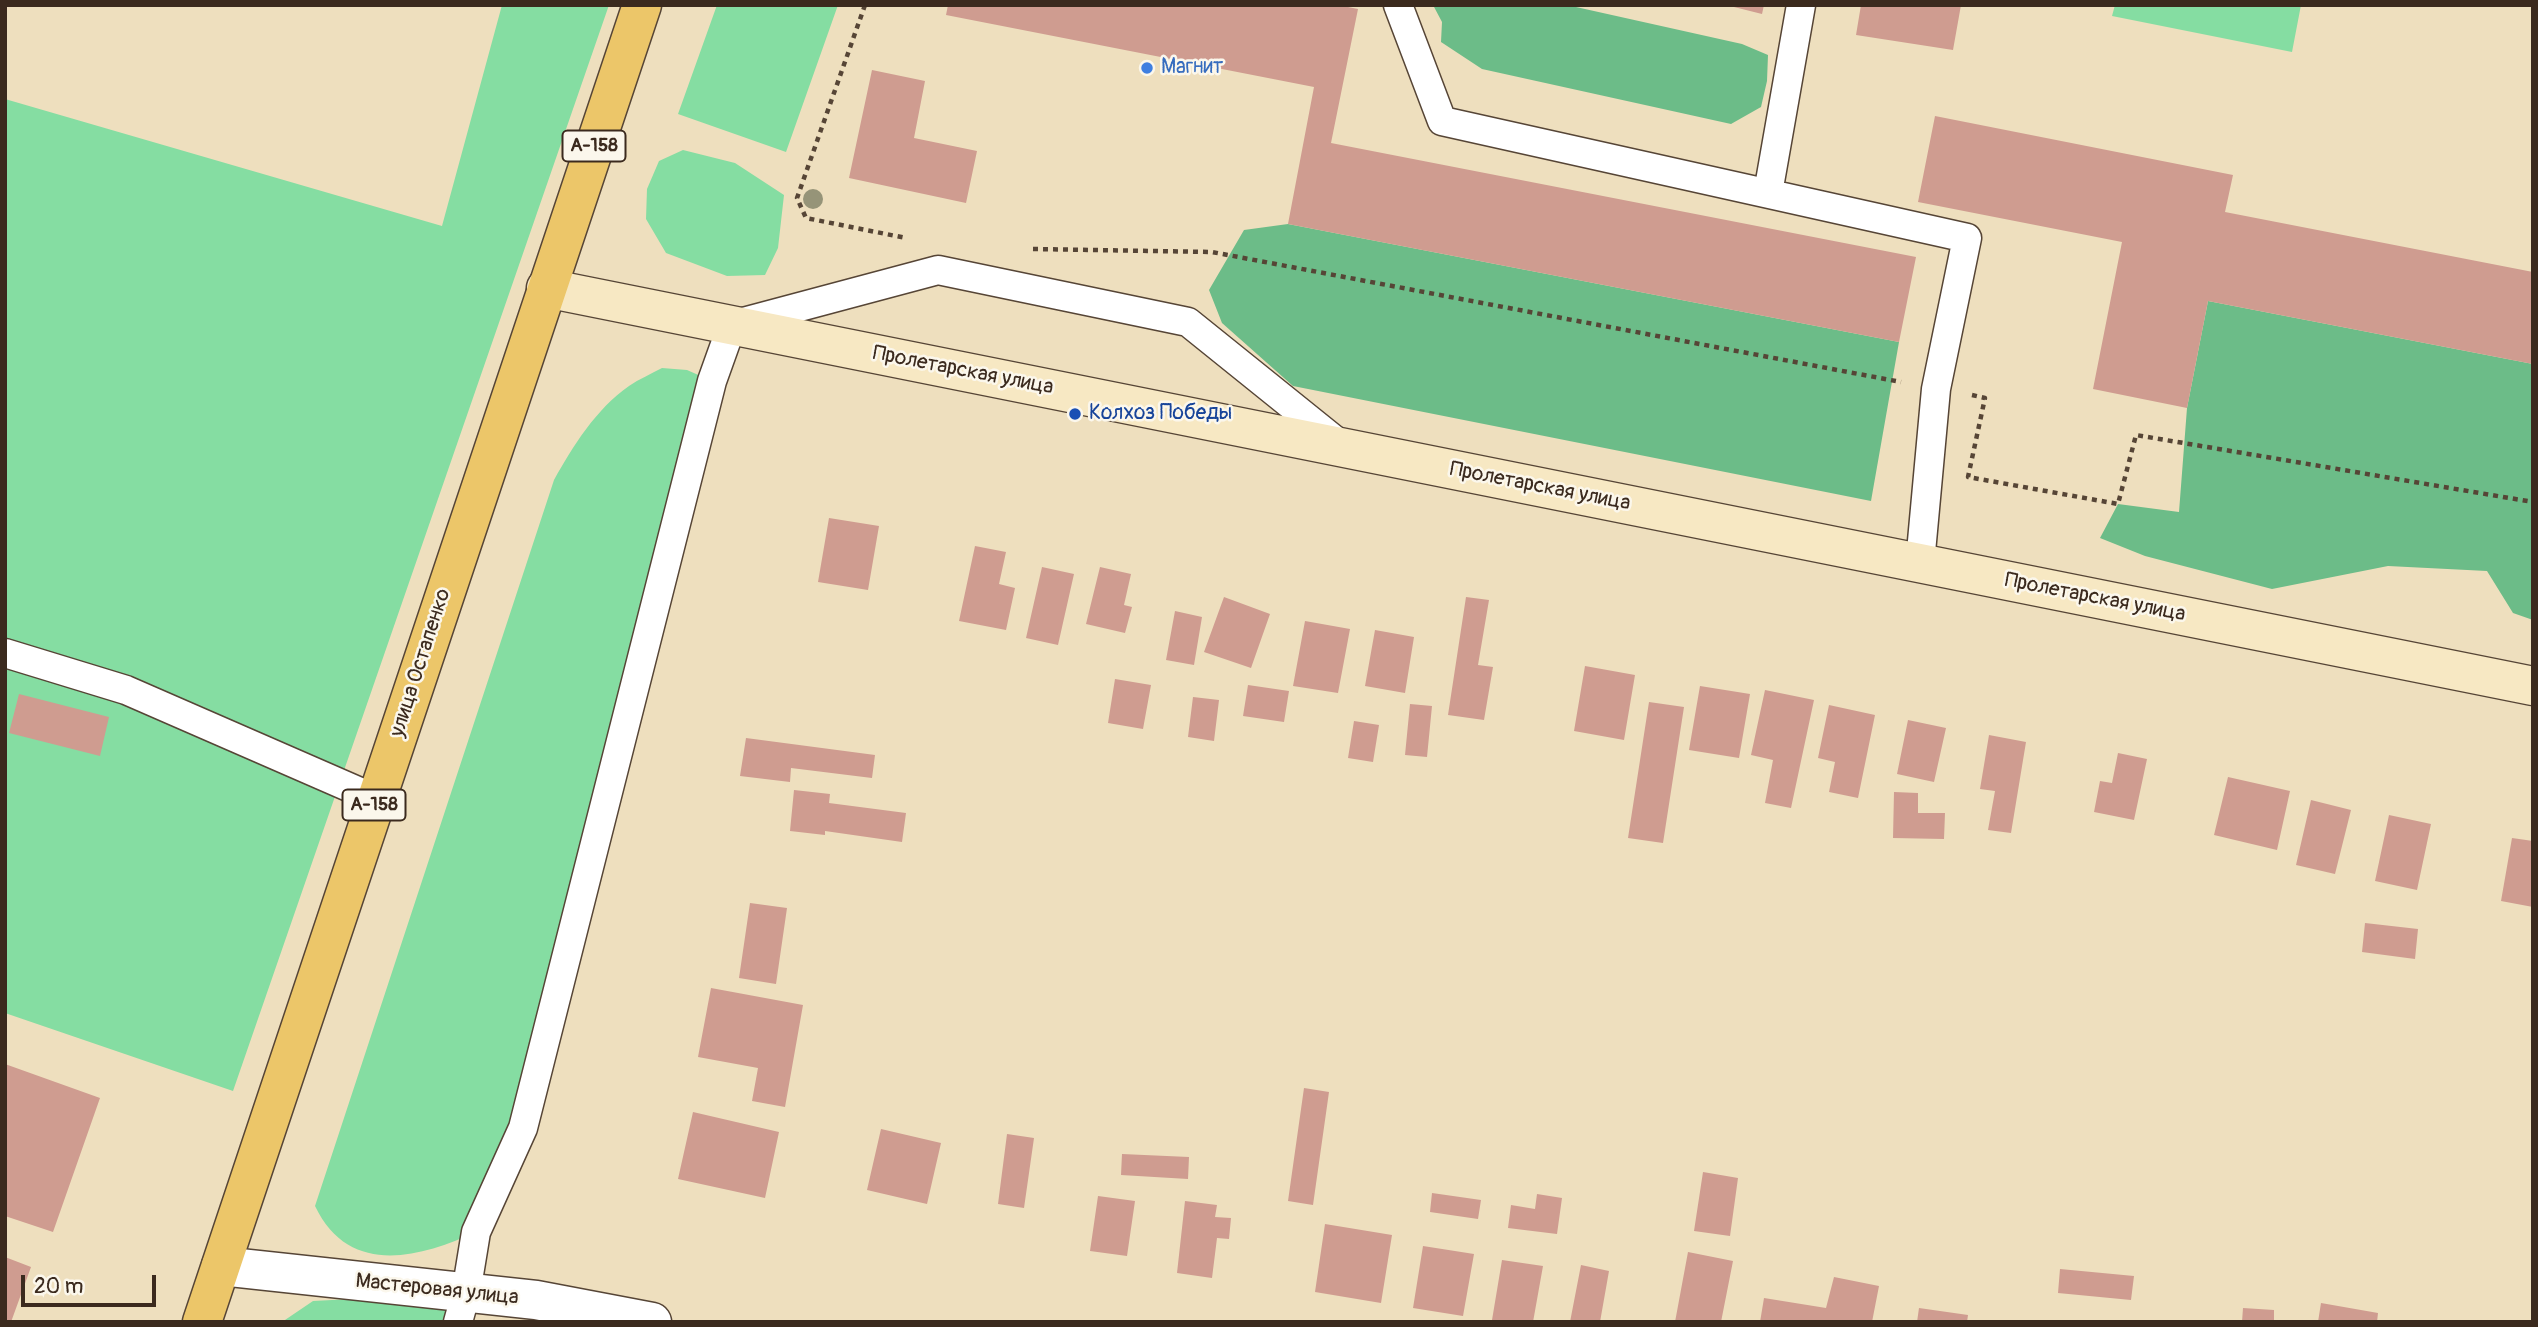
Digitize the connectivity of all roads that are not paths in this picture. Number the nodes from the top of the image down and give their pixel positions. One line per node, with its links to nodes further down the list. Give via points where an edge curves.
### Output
1 (642, 5): 5 (main road, улица Остапенко / А-158)
2 (1398, 5): 4 (lane, via 1442,121)
3 (1801, 5): 4 (lane)
4 (1768, 193): 8 (lane, via 1967,238 1936,388)
5 (546, 288): 6 (street, Пролетарская улица); 11 (main road, улица Остапенко / А-158)
6 (732, 325): 7 (street, Пролетарская улица); 7 (lane, via 938,270 1188,322); 13 (lane, via 709,394 523,1128 476,1232)
7 (1344, 447): 8 (street, Пролетарская улица)
8 (1920, 563): 10 (street, Пролетарская улица)
9 (5, 653): 11 (lane, via 126,690)
10 (2533, 686)
11 (376, 799): 12 (main road, улица Остапенко / А-158)
12 (221, 1266): 13 (street, Мастеровая улица); 14 (main road, улица Остапенко / А-158)
13 (462, 1307): 15 (street, Мастеровая улица, via 536,1300)
14 (202, 1322)
15 (652, 1322)

